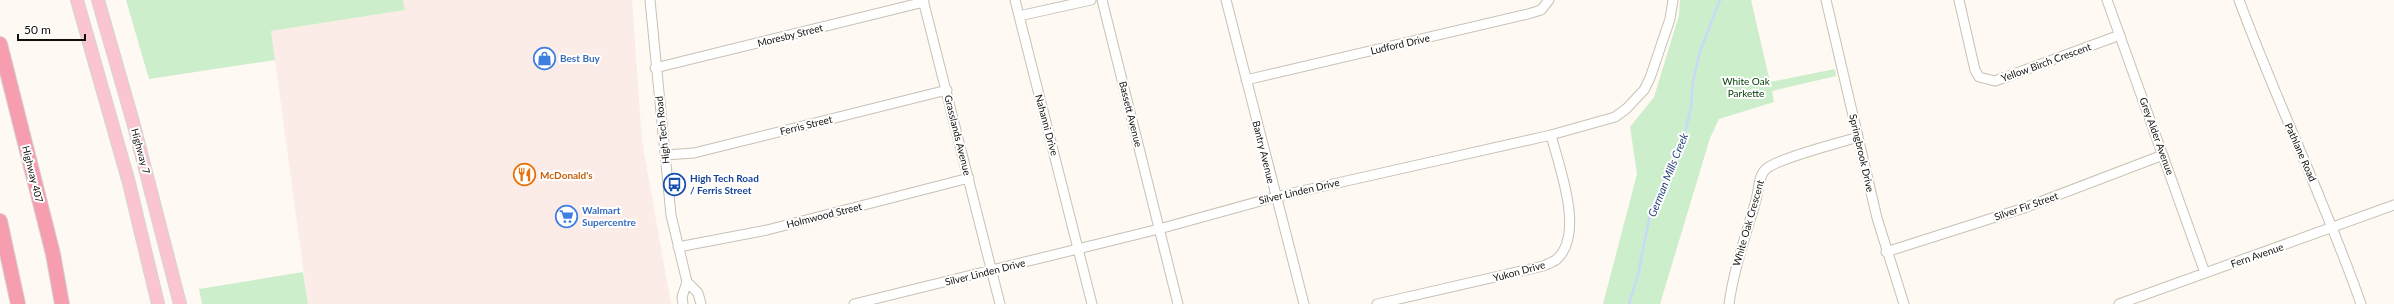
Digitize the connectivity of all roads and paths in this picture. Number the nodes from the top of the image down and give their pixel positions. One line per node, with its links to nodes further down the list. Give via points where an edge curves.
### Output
1 (650, 0): 18 (street, High Tech Road)
2 (1015, 0): 15 (street, Nahanni Drive)
3 (1091, 0): 15 (street)
4 (1102, 0): 30 (street, Bassett Avenue)
5 (1226, 0): 19 (street, Bantry Avenue)
6 (1549, 0): 19 (street, Ludford Drive, via 1541,10 1528,14)
7 (1673, 0): 21 (street, Silver Linden Drive, via 1660,52 1644,90 1626,110 1615,117)
8 (1826, 0): 22 (street, Springbrook Drive)
9 (1959, 0): 16 (street, Yellow Birch Crescent, via 1975,70 1979,78 1988,80 1995,81)
10 (2107, 0): 16 (street, Grey Alder Avenue)
11 (2239, 0): 29 (street, Pathlane Road, via 2266,72)
12 (924, 1): 18 (street, Moresby Street); 20 (street, Grasslands Avenue)
13 (99, 4): 40 (main road, Highway 7, via 133,122)
14 (78, 5): 39 (main road, Highway 7, via 129,183)
15 (1019, 16): 32 (street, Nahanni Drive)
16 (2120, 35): 24 (street, Grey Alder Avenue)
17 (0, 44): 38 (highway, Highway 407, via 53,254)
18 (655, 68): 23 (street, High Tech Road)
19 (1246, 80): 26 (street, Bantry Avenue)
20 (947, 90): 23 (street, Ferris Street, via 701,151); 25 (street, Grasslands Avenue)
21 (1551, 135): 26 (street, Silver Linden Drive); 48 (street, Yukon Drive, via 1571,218 1564,249 1556,260 1543,266)
22 (1858, 137): 33 (street, Springbrook Drive); 49 (street, White Oak Crescent, via 1781,161 1765,170 1760,179 1757,198 1732,280)
23 (665, 155): 31 (street, High Tech Road, via 671,215)
24 (2164, 155): 33 (street, Silver Fir Street, via 2024,208); 35 (street, Grey Alder Avenue)
25 (969, 178): 31 (street, Holmwood Street, via 767,230); 34 (street, Grasslands Avenue)
26 (1275, 197): 30 (street, Silver Linden Drive); 47 (street, Bantry Avenue)
27 (2394, 205): 29 (street, Fern Avenue)
28 (0, 220): 37 (highway)
29 (2333, 228): 35 (street, Fern Avenue); 52 (street, Pathlane Road)
30 (1159, 229): 32 (street, Silver Linden Drive); 46 (street, Bassett Avenue)
31 (678, 247): 36 (street, High Tech Road)
32 (1079, 249): 34 (street, Silver Linden Drive); 45 (street, Nahanni Drive)
33 (1886, 252): 50 (street, Springbrook Drive)
34 (992, 271): 43 (street, Silver Linden Drive); 44 (street, Grasslands Avenue)
35 (2205, 273): 51 (street, Fern Avenue)
36 (687, 282): 41 (street, High Tech Road, via 682,297); 42 (street, High Tech Road, via 698,292)
37 (18, 304)
38 (62, 304)
39 (158, 304)
40 (180, 304)
41 (683, 304)
42 (701, 304)
43 (854, 304)
44 (1000, 304)
45 (1092, 304)
46 (1178, 304)
47 (1304, 304)
48 (1377, 304)
49 (1729, 304)
50 (1904, 304)
51 (2119, 304)
52 (2361, 304)

